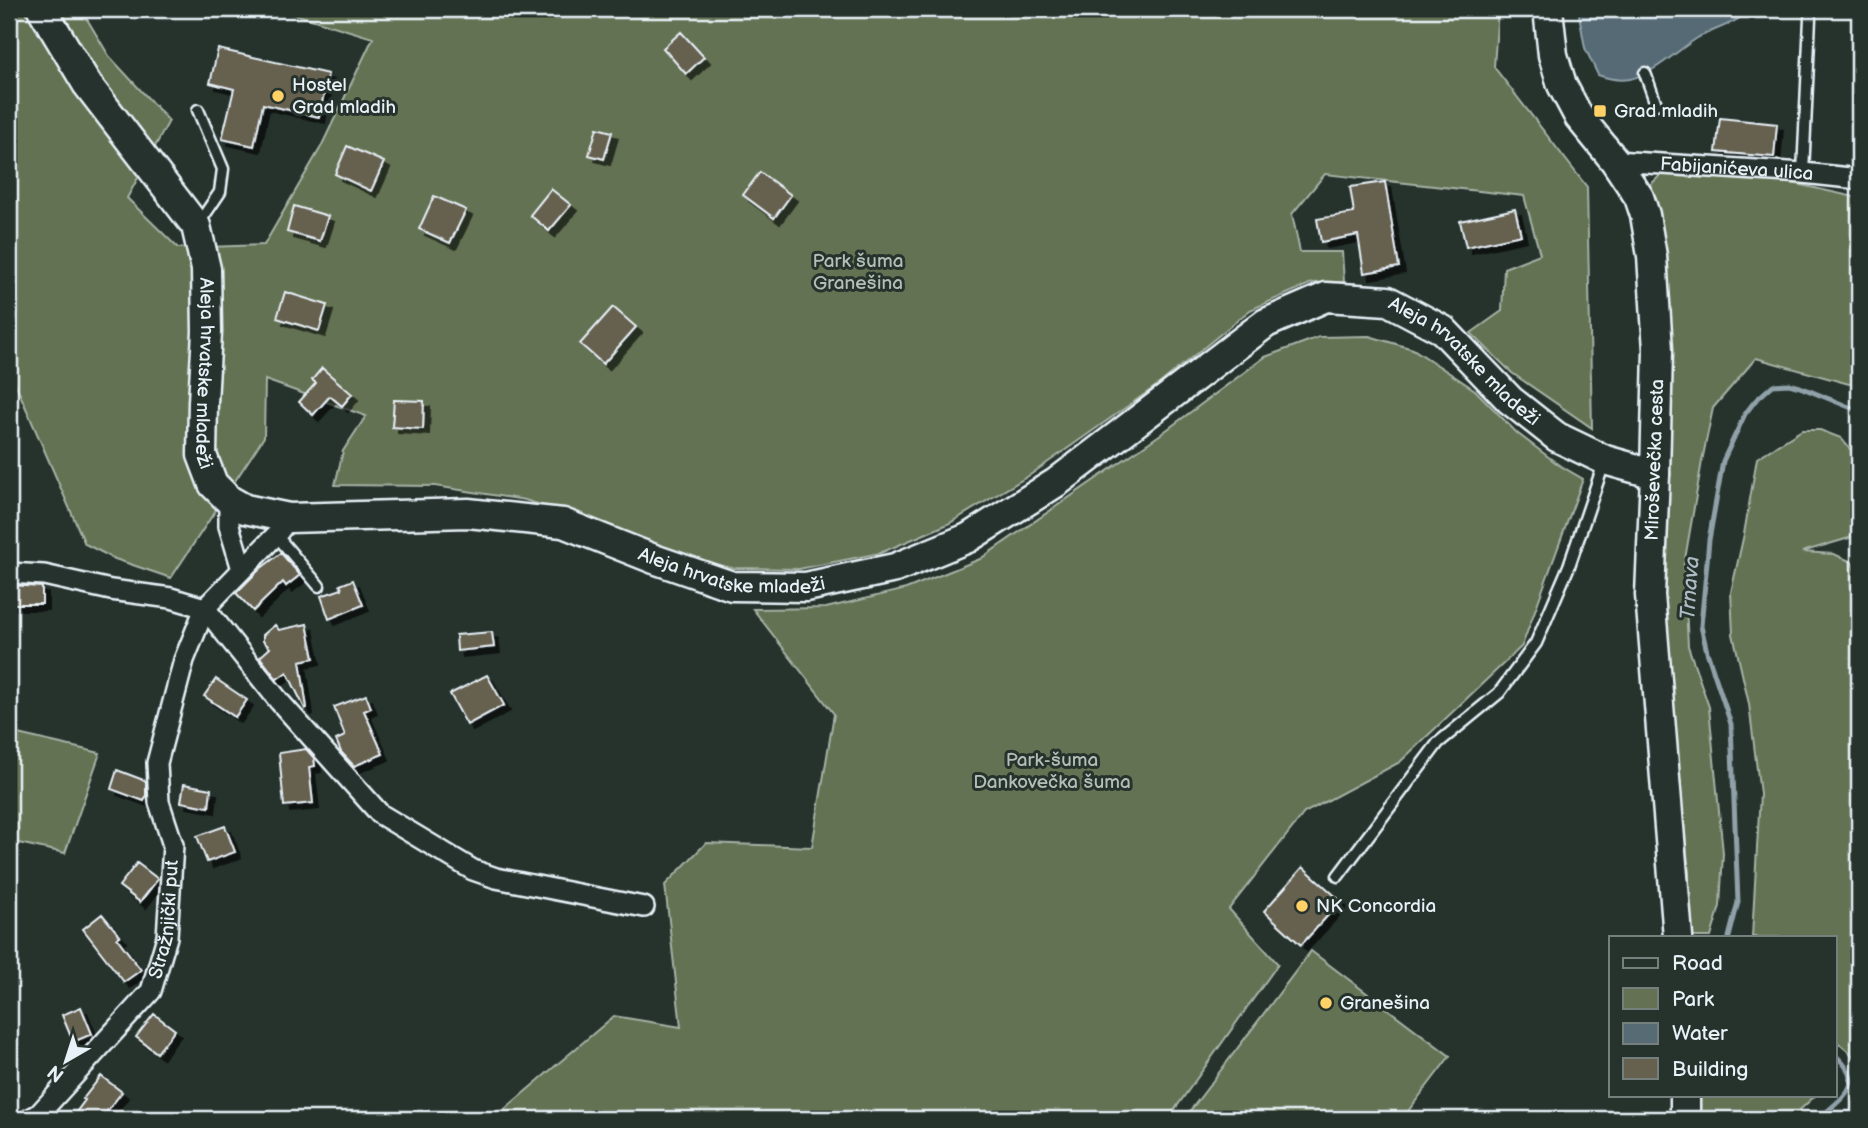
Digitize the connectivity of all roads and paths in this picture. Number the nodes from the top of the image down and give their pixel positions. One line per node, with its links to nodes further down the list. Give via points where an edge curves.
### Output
1 (42, 9): 10 (street, Aleja hrvatske mladeži, via 87,84)
2 (1548, 9): 7 (street, Miroševečka cesta, via 1562,86 1579,117)
3 (1810, 18): 8 (lane)
4 (1645, 73): 5 (lane)
5 (1656, 104)
6 (198, 110): 10 (lane, via 223,169 220,192)
7 (1615, 161): 8 (street, Fabijanićeva ulica); 12 (street, Miroševečka cesta, via 1639,197 1652,256 1658,350)
8 (1803, 173): 9 (street, Fabijanićeva ulica)
9 (1859, 179)
10 (196, 226): 13 (street, Aleja hrvatske mladeži, via 206,270 202,455 213,484)
11 (1605, 460): 12 (street, Aleja hrvatske mladeži); 14 (street, Aleja hrvatske mladeži, via 1557,437 1510,400 1443,330 1388,301 1326,297 1266,323 1057,482 968,538 895,568 806,587 732,586 563,523 468,513); 19 (lane, via 1569,566 1536,643 1499,692 1438,743)
12 (1655, 474): 21 (street, Miroševečka cesta, via 1650,595)
13 (229, 500): 14 (street, Aleja hrvatske mladeži); 15 (street, via 229,526)
14 (282, 526): 15 (street, Stražnjički put); 17 (lane)
15 (242, 569): 18 (street, Stražnjički put)
16 (9, 573): 18 (street, via 44,575)
17 (319, 586)
18 (205, 608): 20 (street, via 279,701 380,814 473,870); 23 (street, Stražnjički put, via 184,660 157,763 159,802 173,845 167,937 151,991)
19 (1338, 876)
20 (644, 907)
21 (1678, 936)
22 (1685, 1096): 24 (street)
23 (30, 1119)
24 (1685, 1119)

